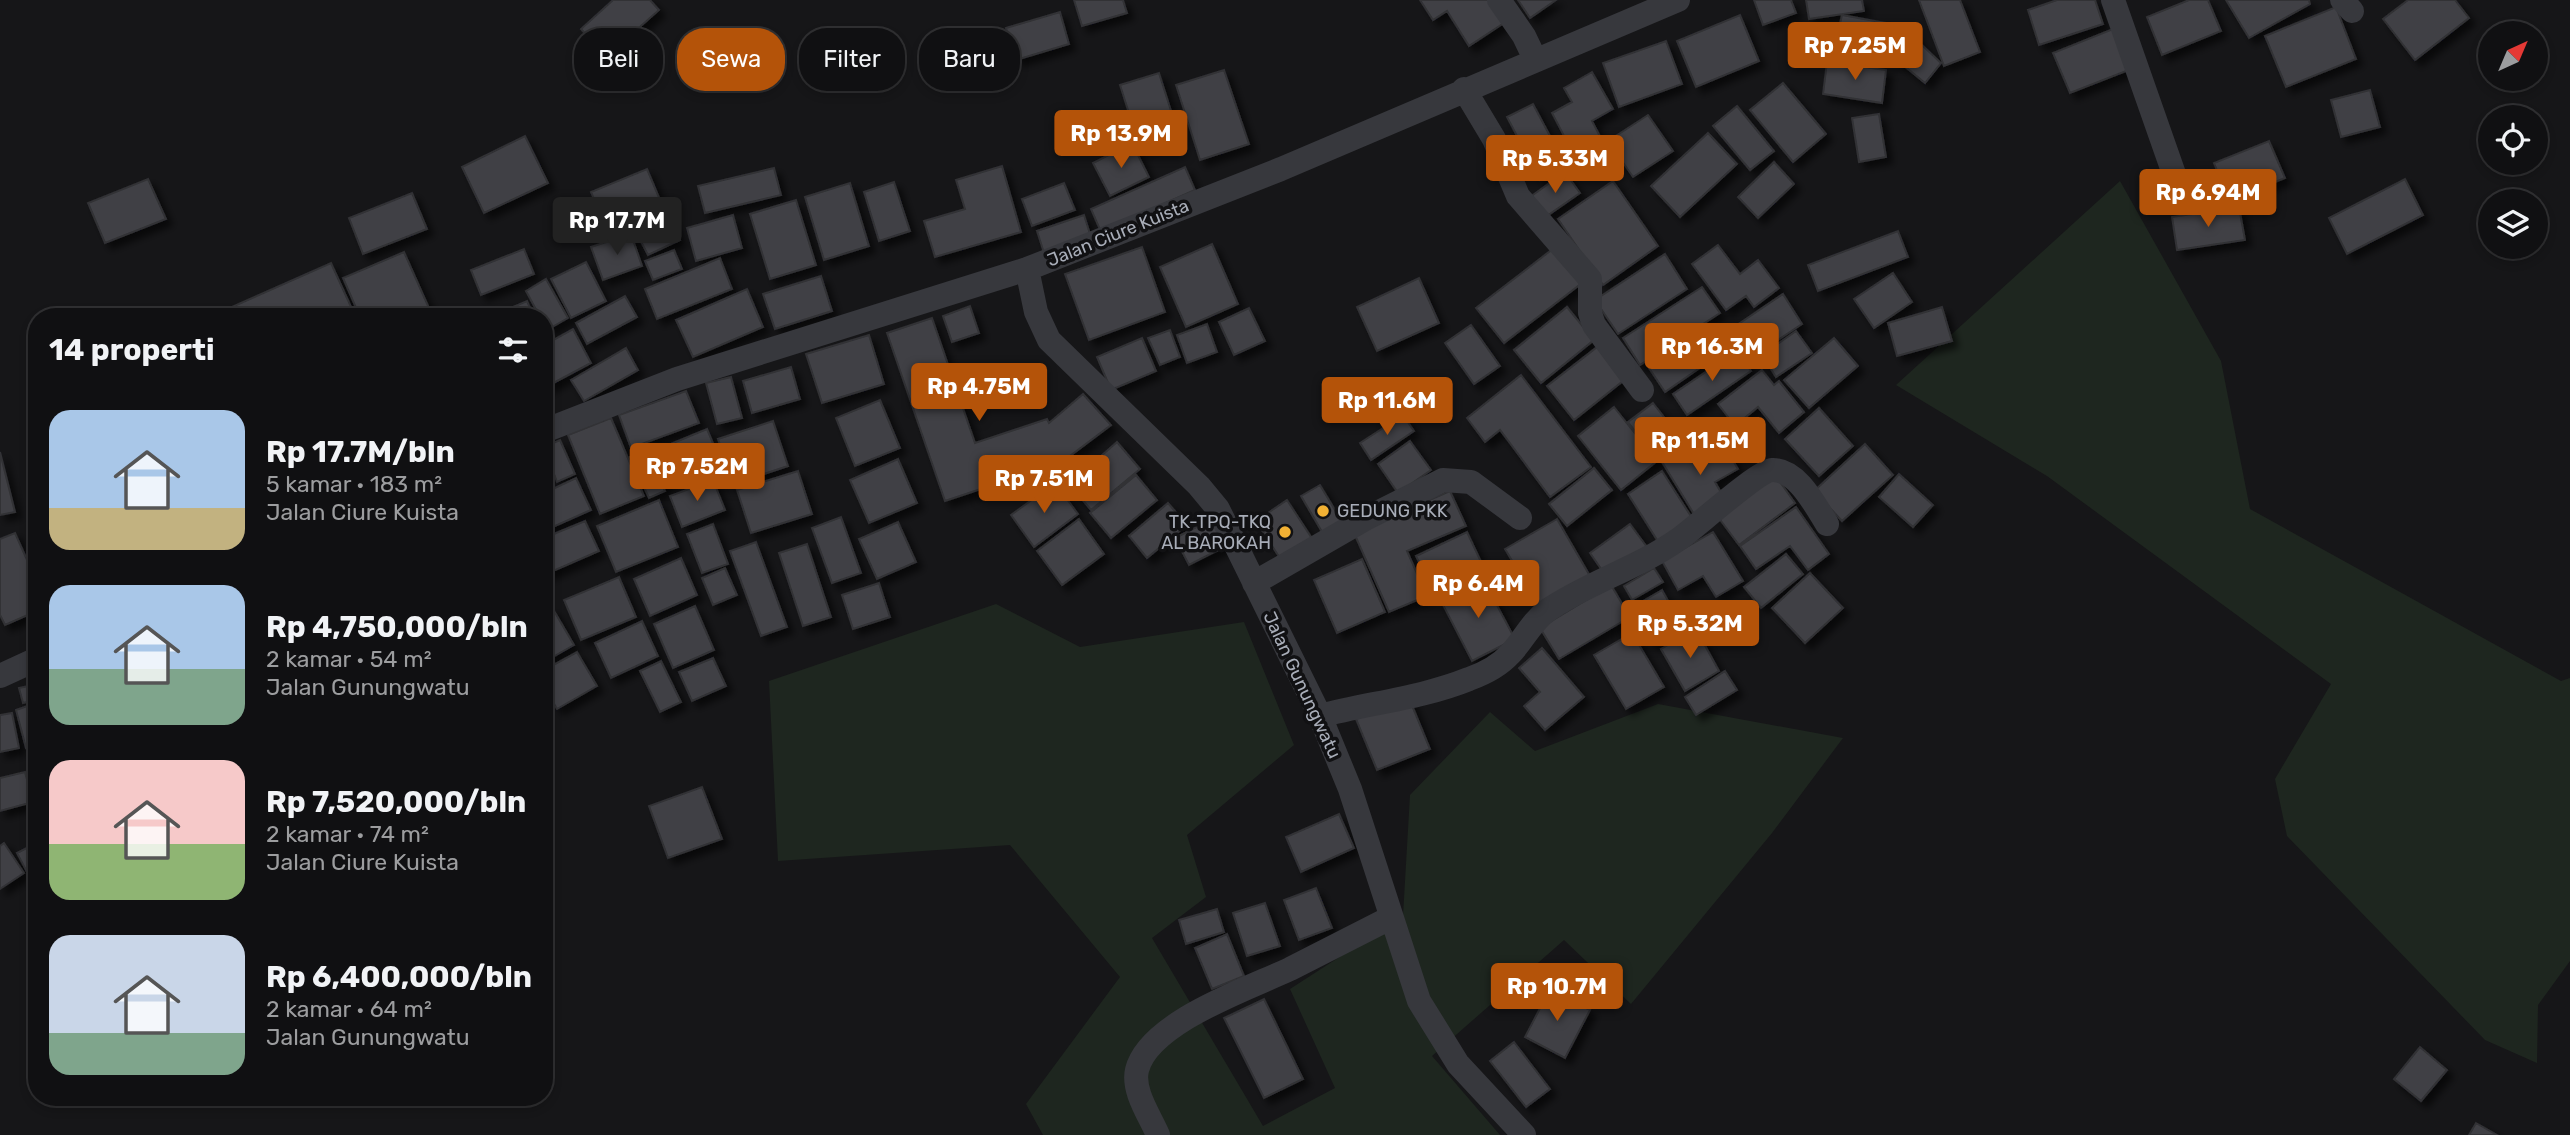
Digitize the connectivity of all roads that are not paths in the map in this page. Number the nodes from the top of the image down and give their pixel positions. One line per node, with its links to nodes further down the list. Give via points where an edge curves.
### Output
1 (1499, 0): 4 (street)
2 (1678, 0): 4 (street, Jalan Ciure Kuista)
3 (2113, 0): 6 (street)
4 (1535, 60): 5 (street, Jalan Ciure Kuista)
5 (1464, 89): 7 (street, Jalan Ciure Kuista, via 1282,169); 8 (street, via 1494,139 1518,195 1590,279 1594,324)
6 (2180, 191)
7 (1027, 269): 9 (street, Jalan Ciure Kuista, via 677,379); 12 (street, Jalan Gunungwatu, via 1036,312 1049,340 1199,486 1218,509)
8 (1642, 390)
9 (553, 427)
10 (1520, 518): 12 (street, via 1471,482 1443,480)
11 (1827, 524): 15 (street, via 1792,478 1775,470 1762,472 1659,553 1549,610 1532,623 1510,654 1471,679)
12 (1254, 583): 15 (street, Jalan Gunungwatu)
13 (28, 663): 14 (street)
14 (0, 676)
15 (1320, 716): 16 (street, Jalan Gunungwatu, via 1350,789)
16 (1390, 918): 17 (street, via 1223,999 1157,1040 1140,1060 1136,1073 1142,1101); 18 (street, Jalan Gunungwatu, via 1419,1001 1438,1036)
17 (1158, 1135)
18 (1524, 1135)

